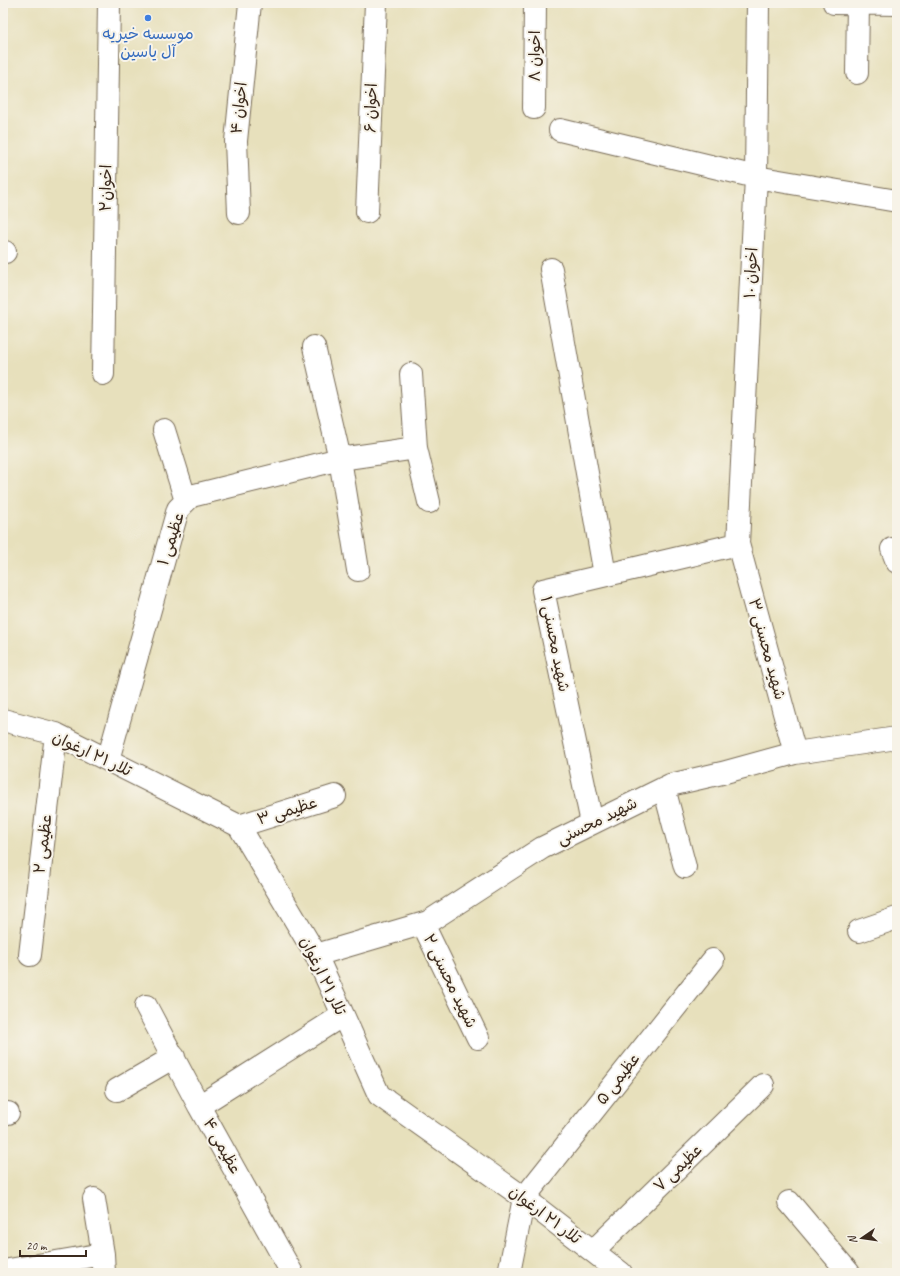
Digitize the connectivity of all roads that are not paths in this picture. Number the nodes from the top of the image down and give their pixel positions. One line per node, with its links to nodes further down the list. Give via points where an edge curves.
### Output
1 (109, 3): 18 (street, اخوان۲)
2 (250, 3): 15 (street, اخوان ۴, via 236,141)
3 (376, 3): 14 (street, اخوان ۶)
4 (535, 3): 10 (street, اخوان ۸)
5 (758, 3): 12 (street, اخوان ۱۰)
6 (834, 3): 7 (street)
7 (858, 3): 8 (street); 9 (street)
8 (897, 4)
9 (857, 73)
10 (534, 108)
11 (560, 130): 12 (street)
12 (756, 177): 13 (street); 25 (street, اخوان ۱۰)
13 (897, 201)
14 (367, 212)
15 (240, 213)
16 (551, 269): 27 (street)
17 (314, 347): 22 (street)
18 (103, 374)
19 (411, 374): 21 (street)
20 (164, 430): 23 (street)
21 (416, 448): 22 (street, عظیمی ۱); 24 (street)
22 (340, 459): 23 (street, عظیمی ۱, via 191,496); 26 (street)
23 (186, 501): 32 (street, عظیمی ۱, via 178,509)
24 (428, 502)
25 (738, 544): 27 (street, شهید محسنی ۱); 31 (street, شهید محسنی ۳)
26 (358, 570)
27 (605, 575): 35 (street, شهید محسنی ۱, via 543,590)
28 (3, 720): 29 (street, تلار ۲۱ ارغوان)
29 (56, 734): 32 (street, تلار ۲۱ ارغوان); 41 (street, عظیمی ۲)
30 (897, 738): 31 (street, شهید محسنی)
31 (795, 753): 33 (street, شهید محسنی)
32 (108, 760): 36 (street, تلار ۲۱ ارغوان)
33 (664, 788): 35 (street, شهید محسنی); 37 (street)
34 (334, 796): 36 (street, عظیمی ۳)
35 (592, 824): 39 (street, شهید محسنی, via 542,848)
36 (239, 826): 42 (street, تلار ۲۱ ارغوان)
37 (685, 867)
38 (897, 918): 40 (street)
39 (423, 924): 42 (street, شهید محسنی); 46 (street, شهید محسنی ۲)
40 (859, 931)
41 (30, 954)
42 (316, 955): 45 (street, تلار ۲۱ ارغوان)
43 (713, 960): 51 (street, عظیمی ۵)
44 (146, 1006): 47 (street)
45 (343, 1014): 50 (street, عظیمی ۴); 51 (street, تلار ۲۱ ارغوان, via 379,1095)
46 (478, 1038)
47 (174, 1057): 49 (street); 50 (street)
48 (763, 1085): 54 (street, عظیمی ۷)
49 (117, 1090)
50 (199, 1106): 57 (street, عظیمی ۴)
51 (524, 1198): 54 (street, تلار ۲۱ ارغوان); 58 (street)
52 (94, 1199): 55 (street)
53 (789, 1202): 60 (street)
54 (593, 1251): 59 (street, تلار ۲۱ ارغوان)
55 (104, 1263): 56 (street)
56 (3, 1271)
57 (292, 1273)
58 (509, 1273)
59 (620, 1273)
60 (849, 1273)

